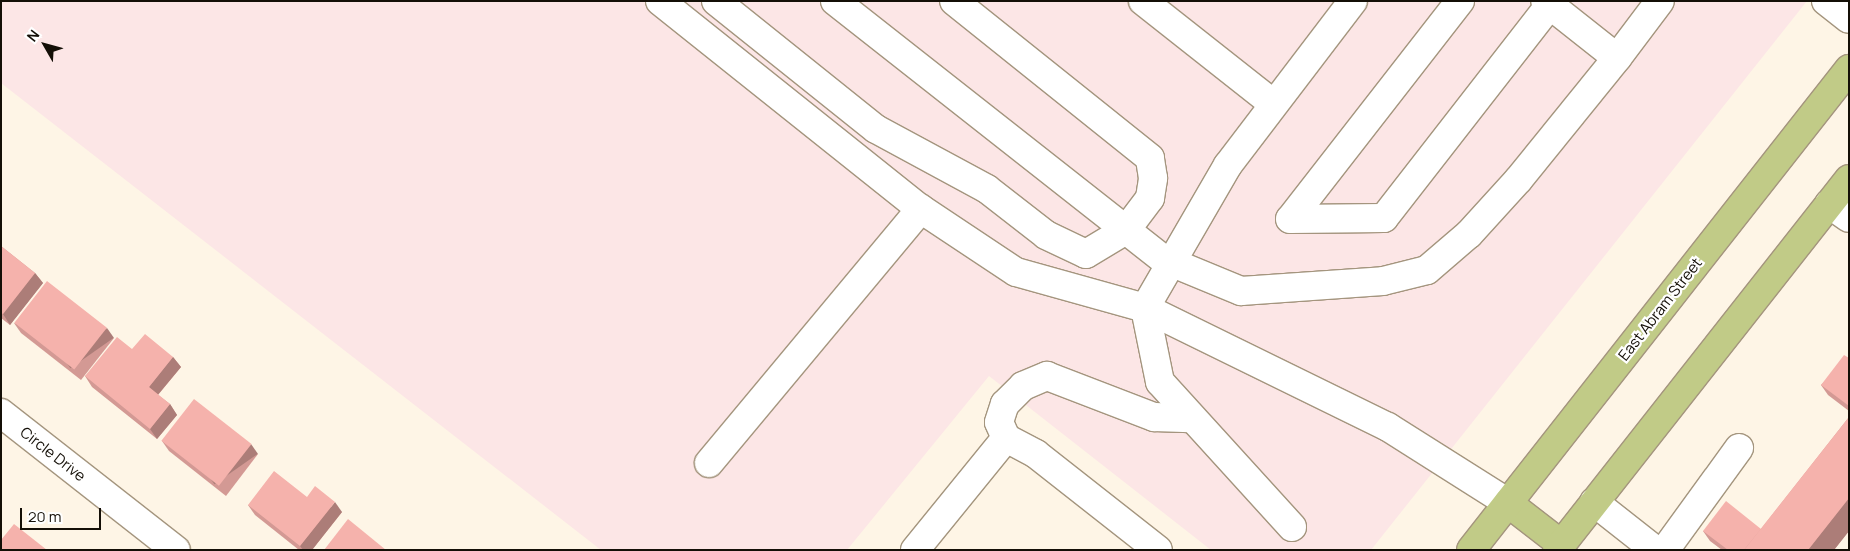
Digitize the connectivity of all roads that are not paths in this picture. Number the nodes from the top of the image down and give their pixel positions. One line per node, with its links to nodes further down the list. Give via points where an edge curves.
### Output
1 (660, 1): 16 (street)
2 (716, 1): 18 (street, via 876,129 987,189 1046,235 1086,254)
3 (835, 1): 18 (street)
4 (954, 1): 18 (street, via 1138,145 1150,158 1153,178 1150,198)
5 (1143, 1): 14 (street)
6 (1353, 1): 14 (street)
7 (1460, 1): 10 (street, via 1290,218 1384,218)
8 (1660, 1): 12 (street)
9 (1826, 1): 11 (street)
10 (1549, 2): 12 (street)
11 (1849, 20)
12 (1617, 58): 19 (street, via 1519,179 1469,234 1427,270 1383,281 1241,291)
13 (1849, 69): 27 (main road, East Abram Street)
14 (1272, 103): 19 (street, via 1228,165)
15 (1849, 179): 17 (main road)
16 (921, 209): 20 (street, via 1016,272); 25 (street)
17 (1839, 211): 26 (main road)
18 (1126, 230): 19 (street)
19 (1172, 264): 20 (street)
20 (1145, 308): 22 (street, via 1160,382); 27 (street, via 1388,427)
21 (1, 413): 29 (street, Circle Drive)
22 (1190, 418): 23 (street, via 1154,417 1047,376 1023,386 1005,404 998,422); 28 (street)
23 (1006, 438): 31 (street); 32 (street, via 1036,454)
24 (1739, 448): 35 (street)
25 (709, 463)
26 (1594, 502): 30 (main road); 34 (street)
27 (1508, 503): 30 (main road); 33 (main road, East Abram Street)
28 (1292, 526)
29 (164, 546)
30 (1562, 548)
31 (915, 550)
32 (1158, 550)
33 (1471, 550)
34 (1655, 550)
35 (1665, 550)

